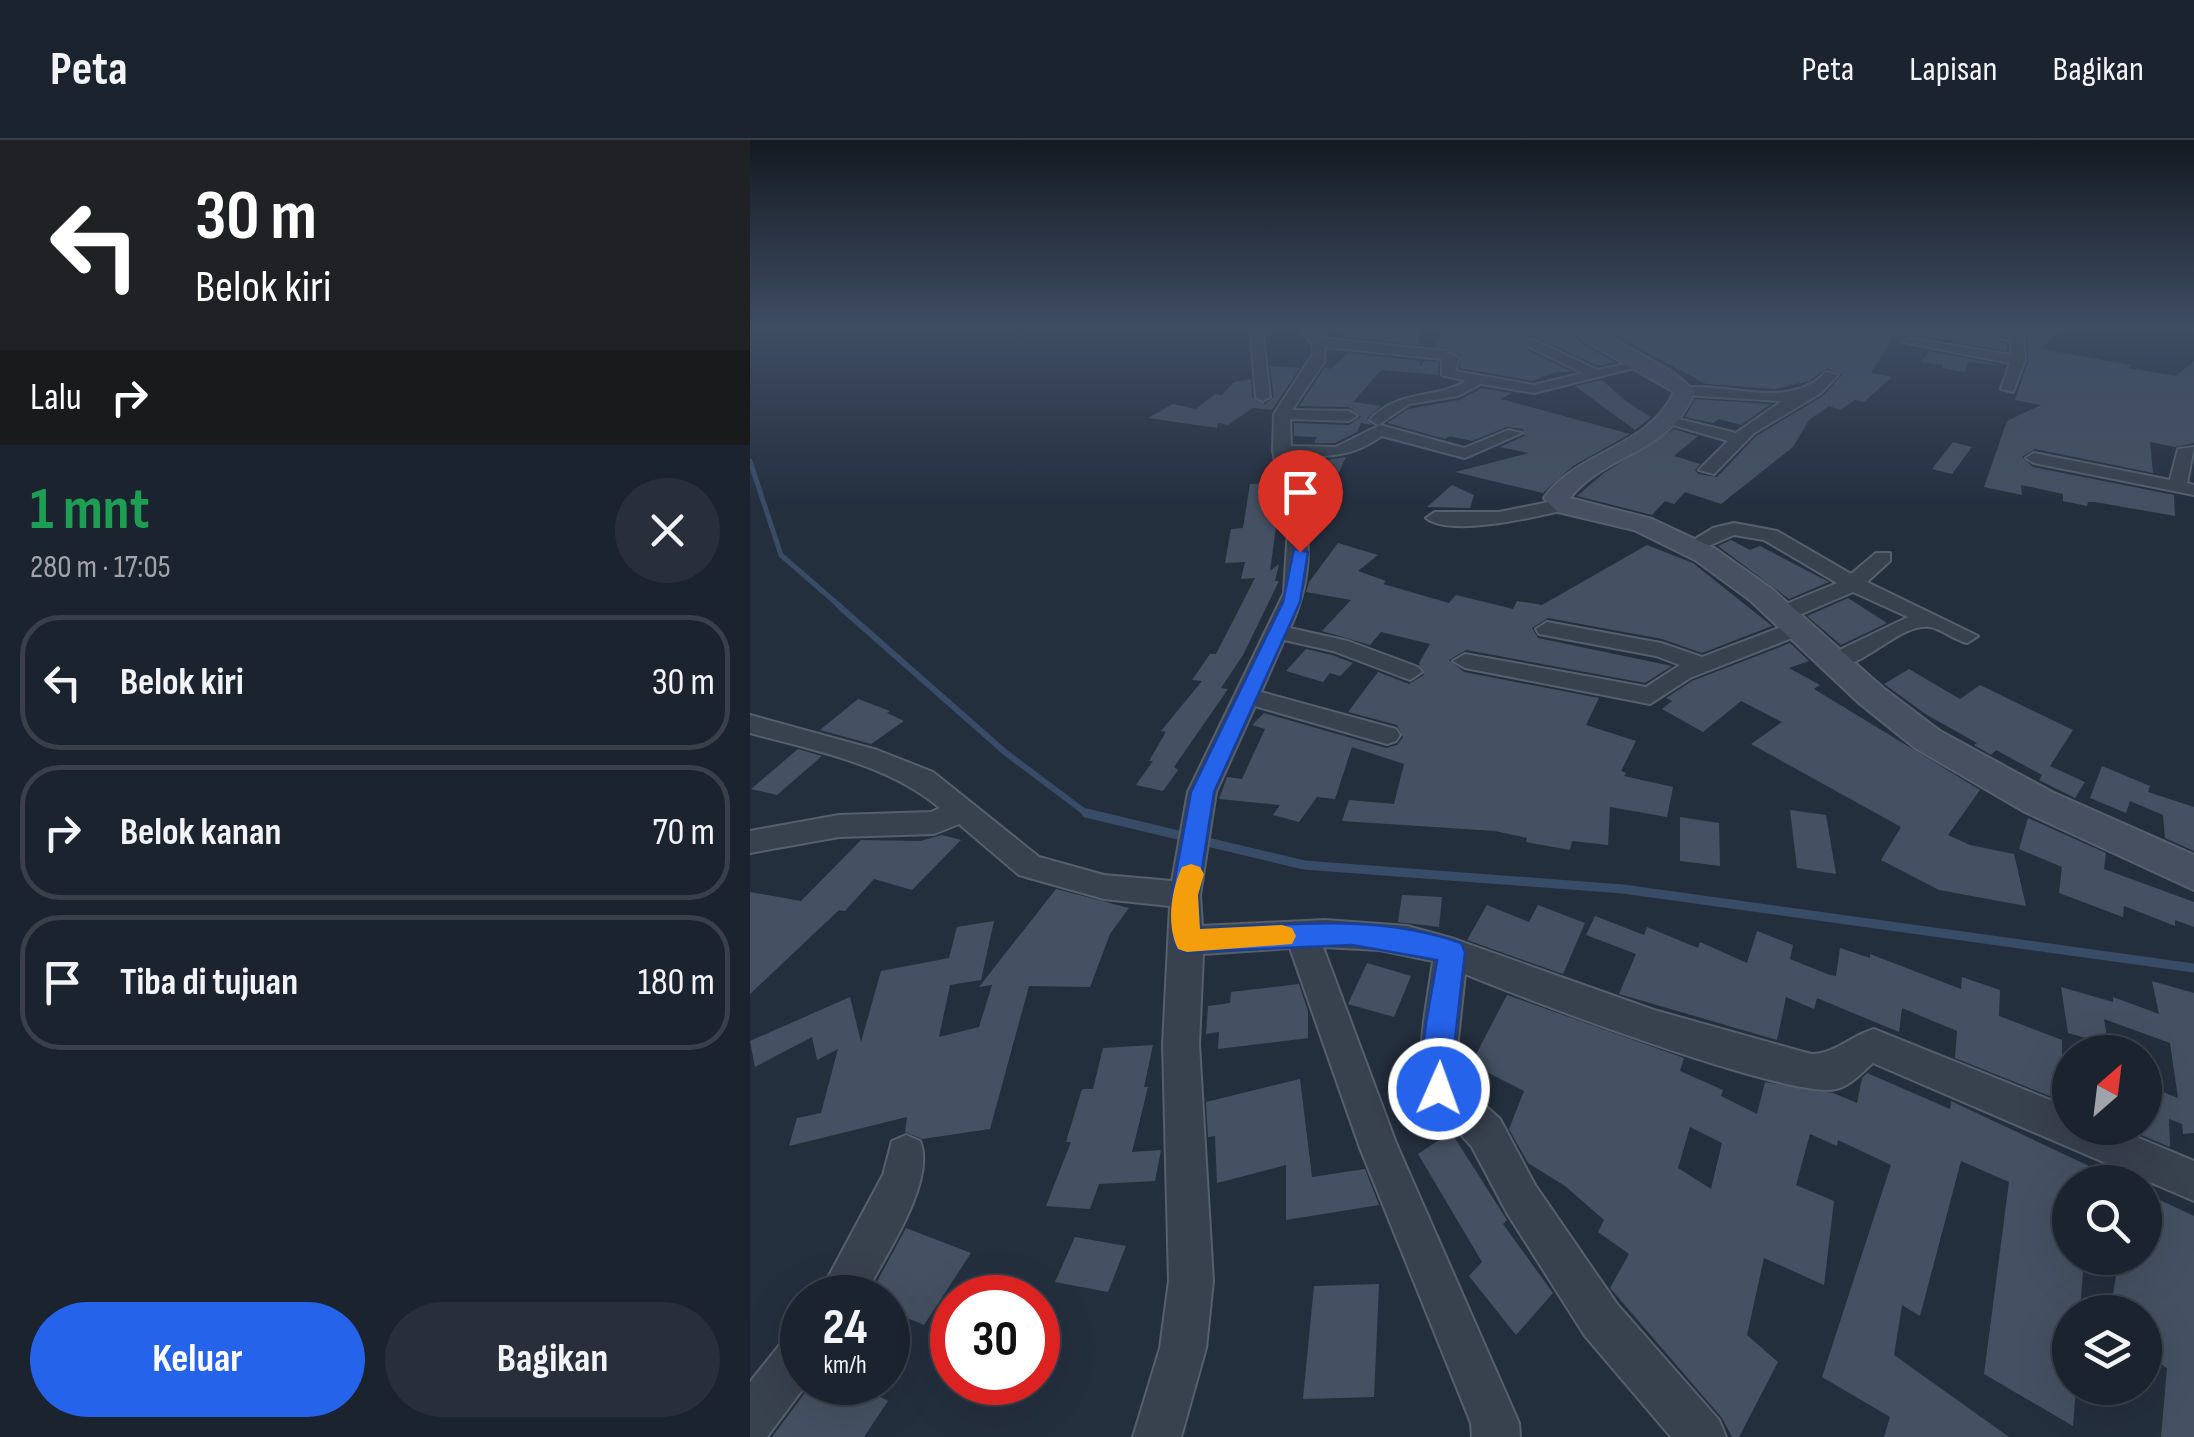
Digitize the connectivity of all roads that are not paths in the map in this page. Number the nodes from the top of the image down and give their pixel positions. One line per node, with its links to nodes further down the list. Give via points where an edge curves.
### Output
1 (1262, 388): 8 (street)
2 (1297, 388): 9 (street)
3 (1465, 388): 11 (street, via 1401,400)
4 (1681, 388): 6 (street)
5 (1818, 388): 7 (street)
6 (1685, 390): 7 (street); 12 (street)
7 (1803, 394): 14 (street)
8 (1263, 397)
9 (1282, 414): 10 (street); 15 (street)
10 (1349, 416)
11 (1378, 420)
12 (1667, 421): 14 (street); 20 (street, via 1567,484 1556,498)
13 (1514, 434): 15 (street, via 1470,453 1380,430 1336,452)
14 (1739, 440): 18 (street)
15 (1281, 452): 28 (street, via 1300,552)
16 (2194, 452): 19 (street, via 2184,453)
17 (2034, 458): 19 (street)
18 (1708, 470)
19 (2186, 489)
20 (1563, 506): 21 (street, via 1499,518); 22 (street, via 1635,522)
21 (1435, 518)
22 (1692, 547): 24 (street, via 1720,532 1770,535); 26 (street)
23 (1883, 557): 24 (street)
24 (1853, 584): 25 (street); 26 (street)
25 (1932, 620): 29 (street); 31 (street, via 1909,624)
26 (1789, 621): 31 (street); 32 (street)
27 (1547, 629): 32 (street, via 1662,650)
28 (1279, 632): 33 (street); 34 (street)
29 (1967, 636)
30 (1465, 661): 32 (street, via 1650,696)
31 (1836, 661): 39 (street, via 1891,713 1971,767)
32 (1701, 665)
33 (1410, 672)
34 (1248, 696): 36 (street); 40 (street, via 1202,792)
35 (750, 724): 37 (street, via 868,757 923,780)
36 (1387, 735)
37 (961, 811): 38 (street, via 934,823 839,826); 40 (street, via 1030,867 1104,887)
38 (750, 842)
39 (2194, 873)
40 (1188, 885): 42 (street)
41 (1302, 936): 42 (street); 43 (street, via 1408,940); 52 (street)
42 (1187, 941): 51 (street, via 1181,1044 1190,1281 1184,1348)
43 (1451, 952): 44 (street, via 1633,1019 1810,1072 1836,1072 1874,1046); 53 (street, via 1438,1057 1445,1103 1486,1133 1521,1200 1601,1320)
44 (2052, 1120)
45 (2111, 1145): 47 (street)
46 (906, 1154): 48 (street, via 902,1180)
47 (2194, 1181)
48 (851, 1275)
49 (780, 1381): 50 (street)
50 (750, 1420)
51 (1157, 1437)
52 (1496, 1437)
53 (1702, 1437)

